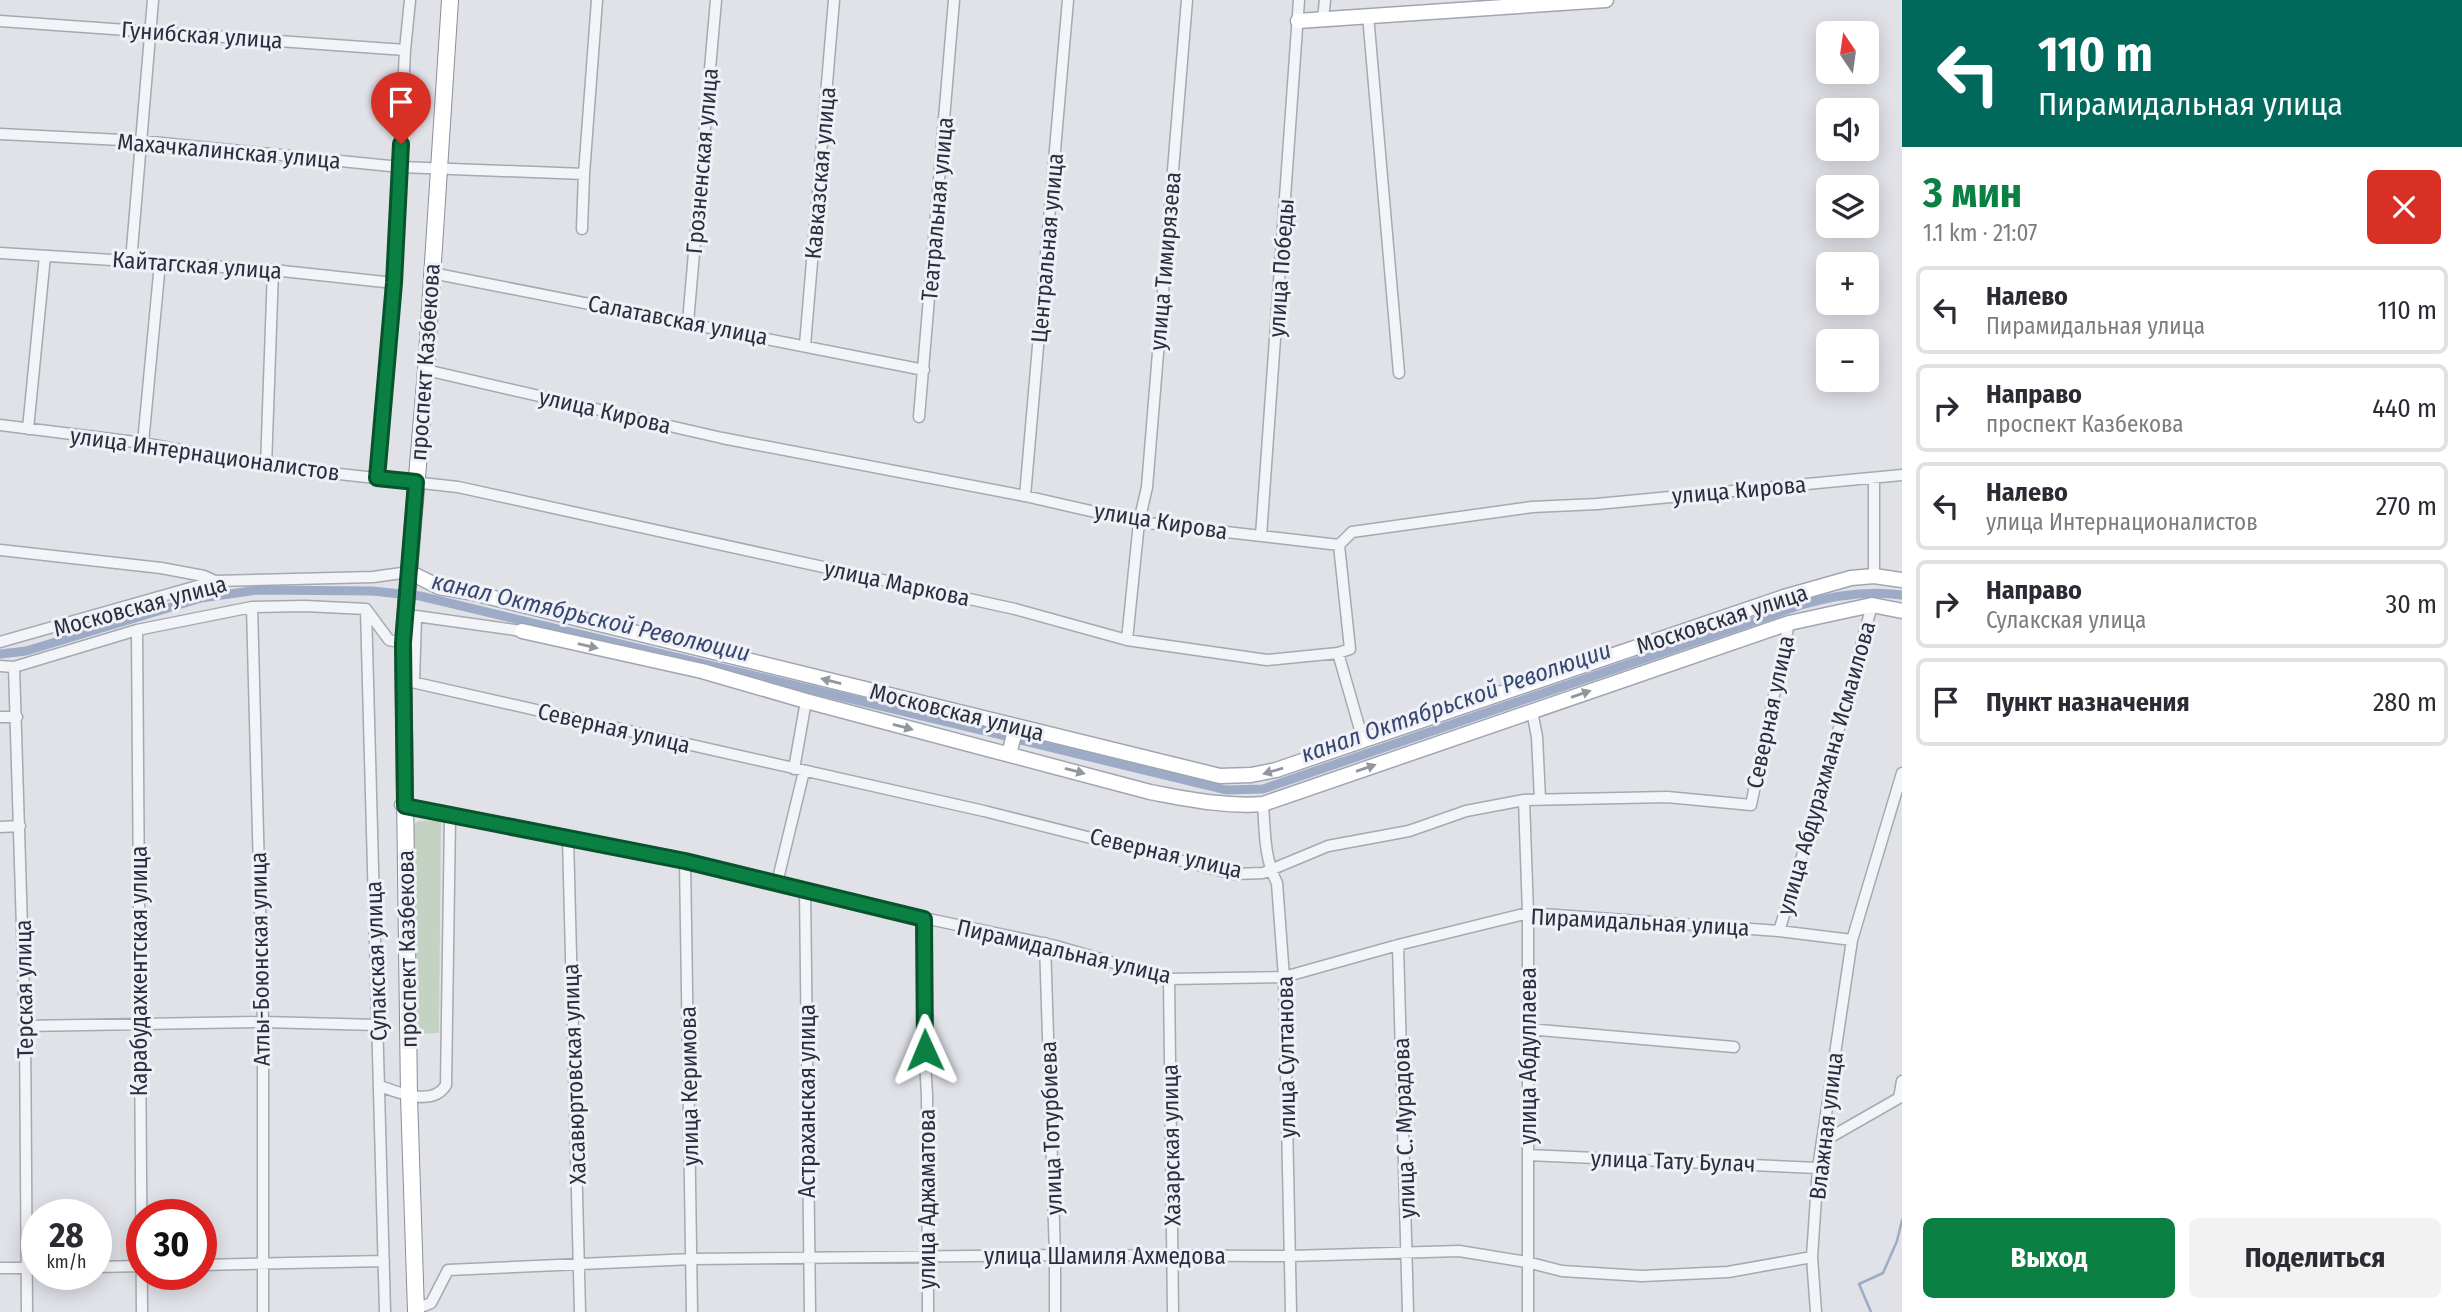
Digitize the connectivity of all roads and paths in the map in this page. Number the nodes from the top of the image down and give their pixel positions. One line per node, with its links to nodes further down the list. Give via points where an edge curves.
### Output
1 (153, 0): 19 (street)
2 (410, 0): 20 (street)
3 (444, 0): 24 (highway, проспект Казбекова)
4 (450, 0): 24 (highway, проспект Казбекова)
5 (597, 0): 25 (street)
6 (716, 0): 34 (street, Грозненская улица)
7 (834, 0): 35 (street, Кавказская улица)
8 (954, 0): 37 (street, Театральная улица)
9 (1068, 0): 49 (street, Центральная улица)
10 (1186, 0): 50 (street, улица Тимирязева, via 1147,486)
11 (1299, 0): 17 (street, улица Победы)
12 (1325, 0): 16 (street)
13 (1577, 0): 15 (main road)
14 (1606, 0): 15 (main road)
15 (1368, 16): 16 (main road); 38 (street)
16 (1323, 18): 17 (main road)
17 (1298, 20): 51 (street, улица Победы)
18 (0, 21): 19 (street, Гунибская улица)
19 (150, 30): 20 (street, Гунибская улица); 22 (street)
20 (405, 50): 23 (street)
21 (0, 134): 22 (street, Махачкалинская улица)
22 (142, 141): 23 (street, Махачкалинская улица); 29 (street)
23 (400, 167): 24 (street, Махачкалинская улица); 33 (street)
24 (435, 167): 25 (street, Махачкалинская улица); 32 (highway, проспект Казбекова); 47 (highway, проспект Казбекова)
25 (584, 174): 26 (street)
26 (582, 229)
27 (0, 253): 28 (street, Кайтагская улица)
28 (45, 256): 29 (street, Кайтагская улица); 41 (street)
29 (131, 261): 30 (street, Кайтагская улица)
30 (160, 263): 31 (street, Кайтагская улица); 42 (street)
31 (273, 270): 33 (street, Кайтагская улица); 43 (street)
32 (432, 273): 34 (street, Салатавская улица); 36 (highway, проспект Казбекова)
33 (394, 283): 45 (street)
34 (688, 322): 35 (street, Салатавская улица)
35 (805, 345): 37 (street, Салатавская улица)
36 (425, 370): 47 (highway, проспект Казбекова); 49 (street, улица Кирова, via 722,438)
37 (924, 370): 39 (street, Театральная улица)
38 (1399, 373)
39 (919, 417)
40 (0, 425): 41 (street, улица Интернационалистов)
41 (28, 429): 42 (street, улица Интернационалистов)
42 (143, 443): 43 (street, улица Интернационалистов)
43 (266, 466): 45 (street, улица Интернационалистов)
44 (1902, 475): 46 (street, улица Кирова)
45 (377, 478): 47 (street, улица Интернационалистов)
46 (1874, 479): 52 (street, улица Кирова, via 1532,507 1352,532); 54 (street)
47 (413, 482): 48 (street, улица Интернационалистов); 55 (highway, проспект Казбекова)
48 (458, 487): 65 (street, улица Маркова, via 1015,609)
49 (1025, 496): 50 (street, улица Кирова)
50 (1139, 522): 51 (street, улица Кирова); 65 (street, улица Тимирязева)
51 (1261, 536): 52 (street, улица Кирова)
52 (1339, 545): 68 (street, via 1350,649)
53 (0, 550): 57 (street, via 161,568)
54 (1874, 576): 56 (main road, Московская улица); 77 (main road, Московская улица, via 1784,597)
55 (406, 579): 57 (street, Московская улица); 67 (highway, проспект Казбекова); 76 (main road, Московская улица, one-way to 55)
56 (1902, 580)
57 (215, 581): 66 (street, Московская улица)
58 (1872, 605): 61 (main road); 62 (main road, Московская улица); 95 (street, улица Абдурахмана Исмаилова)
59 (252, 607): 60 (street); 63 (street); 101 (street, Атлы-Боюнская улица)
60 (366, 609): 67 (street, via 389,640); 103 (street, Сулакская улица)
61 (1902, 611)
62 (1789, 624): 73 (main road, Московская улица, one-way to 62); 81 (street, Северная улица, via 1751,805 1667,797)
63 (137, 630): 70 (street); 102 (street, Карабудахкентская улица)
64 (522, 631): 71 (street, Московская улица, via 416,616 416,665); 72 (main road, Московская улица, one-way to 72, via 702,671)
65 (1127, 640): 68 (street, улица Маркова, via 1267,660)
66 (0, 642)
67 (400, 642): 71 (highway, проспект Казбекова); 84 (highway, проспект Казбекова)
68 (1338, 653): 77 (street)
69 (0, 666): 70 (street)
70 (14, 667): 75 (street, Терская улица)
71 (408, 681): 79 (street, Северная улица); 84 (highway, проспект Казбекова)
72 (806, 701): 78 (main road, Московская улица, one-way to 78); 79 (street)
73 (1532, 711): 81 (street); 83 (main road, Московская улица, one-way to 73)
74 (0, 717): 75 (street)
75 (17, 717): 86 (street, Терская улица)
76 (1016, 727): 77 (main road, Московская улица, one-way to 76, via 1276,770 1220,776); 78 (main road)
77 (1363, 740)
78 (1009, 754): 83 (main road, Московская улица, one-way to 83, via 1150,792 1205,802)
79 (799, 770): 90 (street, Северная улица, via 1086,835 1234,874); 91 (street)
80 (1902, 773): 96 (street, Влажная улица)
81 (1540, 799): 82 (street, Северная улица)
82 (1524, 800): 90 (street, Северная улица, via 1466,811 1409,831 1328,845); 93 (street, улица Абдуллаева)
83 (1263, 804): 90 (street, улица Султанова)
84 (401, 806): 85 (street, Пирамидальная улица); 109 (highway, проспект Казбекова)
85 (450, 817): 88 (street, Пирамидальная улица); 109 (street, via 446,1084 433,1096)
86 (20, 826): 87 (street); 104 (street, Терская улица)
87 (0, 827)
88 (568, 837): 89 (street, Пирамидальная улица); 127 (street, Хасавюртовская улица)
89 (685, 861): 91 (street, Пирамидальная улица); 121 (street, улица Керимова)
90 (1270, 870): 99 (street, улица Султанова, via 1277,883)
91 (777, 883): 92 (street, Пирамидальная улица)
92 (805, 890): 94 (street, Пирамидальная улица); 122 (street, Астраханская улица)
93 (1528, 913): 95 (street, Пирамидальная улица); 98 (street, Пирамидальная улица); 105 (street, улица Абдуллаева)
94 (924, 919): 97 (street, Пирамидальная улица); 118 (street, улица Аджаматова)
95 (1779, 931): 96 (street, Пирамидальная улица)
96 (1852, 940): 110 (street, Влажная улица)
97 (1045, 943): 100 (street, Пирамидальная улица); 116 (street, улица Тотурбиева)
98 (1398, 945): 99 (street, Пирамидальная улица); 115 (street, улица С. Мурадова)
99 (1284, 977): 100 (street, Пирамидальная улица); 117 (street, улица Султанова)
100 (1169, 979): 119 (street, Хазарская улица)
101 (263, 1022): 102 (street); 103 (street); 125 (street, Атлы-Боюнская улица)
102 (139, 1024): 104 (street); 114 (street, Карабудахкентская улица)
103 (378, 1025): 108 (street, Сулакская улица)
104 (25, 1026): 113 (street, Терская улица)
105 (1528, 1029): 106 (street); 111 (street, улица Абдуллаева)
106 (1734, 1046)
107 (1902, 1082): 110 (street, via 1899,1098)
108 (380, 1086): 109 (street); 123 (street, Сулакская улица)
109 (407, 1095): 132 (highway, проспект Казбекова)
110 (1822, 1142): 112 (street, Влажная улица)
111 (1528, 1155): 112 (street, улица Тату Булач); 124 (street, улица Абдуллаева)
112 (1818, 1168): 120 (street, Влажная улица)
113 (30, 1199)
114 (141, 1199)
115 (1408, 1254): 117 (street, улица Шамиля Ахмедова); 124 (street, улица Шамиля Ахмедова, via 1459,1251); 144 (street, улица С. Мурадова)
116 (1055, 1255): 118 (street, улица Шамиля Ахмедова); 119 (street, улица Шамиля Ахмедова); 141 (street, улица Тотурбиева)
117 (1291, 1255): 119 (street, улица Шамиля Ахмедова); 143 (street, улица Султанова)
118 (928, 1257): 122 (street, улица Шамиля Ахмедова); 140 (street, улица Аджаматова)
119 (1172, 1257): 142 (street, Хазарская улица)
120 (1812, 1258): 124 (street, улица Шамиля Ахмедова, via 1728,1272 1642,1276 1562,1271); 146 (street, Влажная улица)
121 (692, 1259): 122 (street, улица Шамиля Ахмедова); 127 (street, улица Шамиля Ахмедова); 138 (street, улица Керимова)
122 (808, 1259): 139 (street, Астраханская улица)
123 (384, 1261): 125 (street); 136 (street, Сулакская улица)
124 (1527, 1262): 145 (street, улица Абдуллаева)
125 (263, 1264): 126 (street); 135 (street, Атлы-Боюнская улица)
126 (217, 1265)
127 (580, 1265): 132 (street, улица Шамиля Ахмедова, via 448,1270 431,1303); 137 (street, Хасавюртовская улица)
128 (0, 1268): 129 (street)
129 (21, 1268)
130 (30, 1290): 133 (street, Терская улица)
131 (142, 1290): 134 (street, Карабудахкентская улица)
132 (413, 1311)
133 (27, 1312)
134 (142, 1312)
135 (263, 1312)
136 (385, 1312)
137 (580, 1312)
138 (692, 1312)
139 (810, 1312)
140 (928, 1312)
141 (1055, 1312)
142 (1172, 1312)
143 (1291, 1312)
144 (1408, 1312)
145 (1528, 1312)
146 (1816, 1312)

